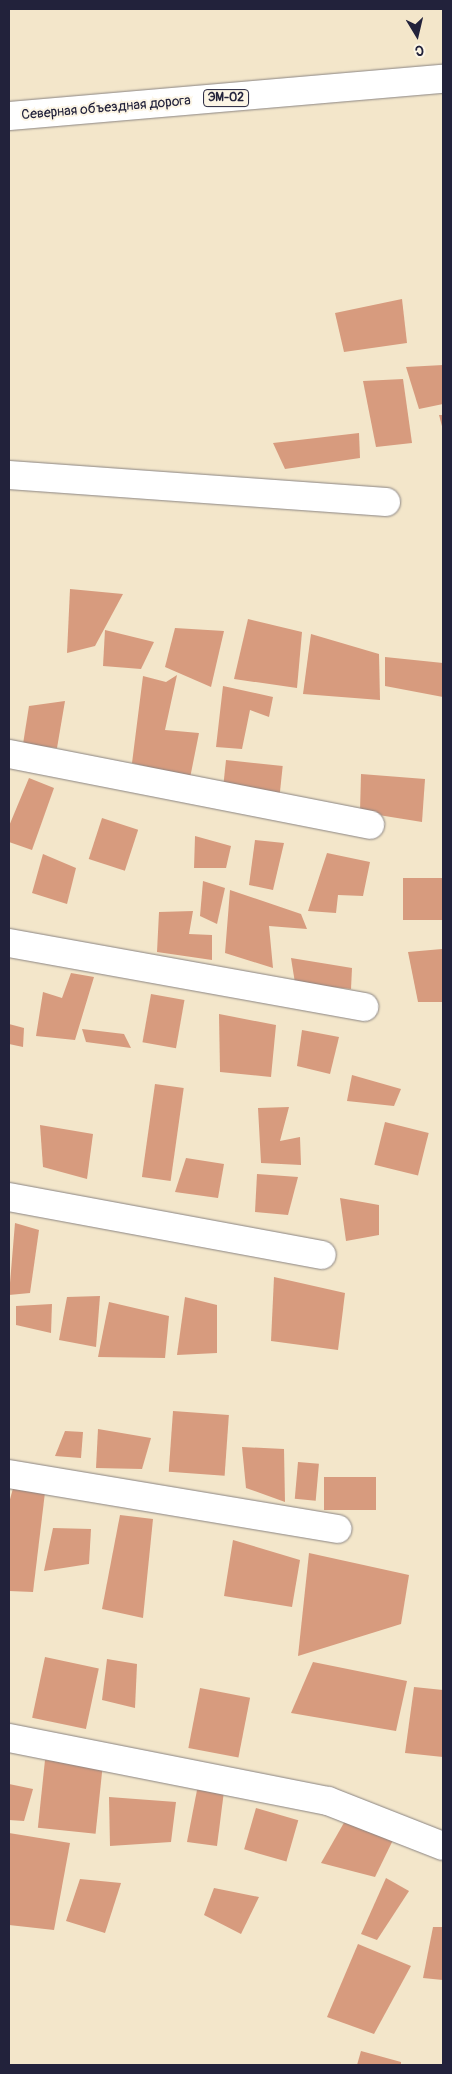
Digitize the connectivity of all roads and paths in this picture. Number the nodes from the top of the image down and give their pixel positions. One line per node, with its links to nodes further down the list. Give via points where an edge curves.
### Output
1 (443, 79): 2 (main road, Северная объездная дорога / ЭМ-02)
2 (9, 116)
3 (9, 475): 4 (main road)
4 (386, 502)
5 (9, 754): 6 (main road)
6 (370, 825)
7 (9, 943): 8 (main road)
8 (364, 1007)
9 (9, 1196): 10 (main road)
10 (322, 1255)
11 (9, 1474): 12 (main road)
12 (337, 1529)
13 (9, 1738): 14 (main road, via 328,1801)
14 (443, 1846)

